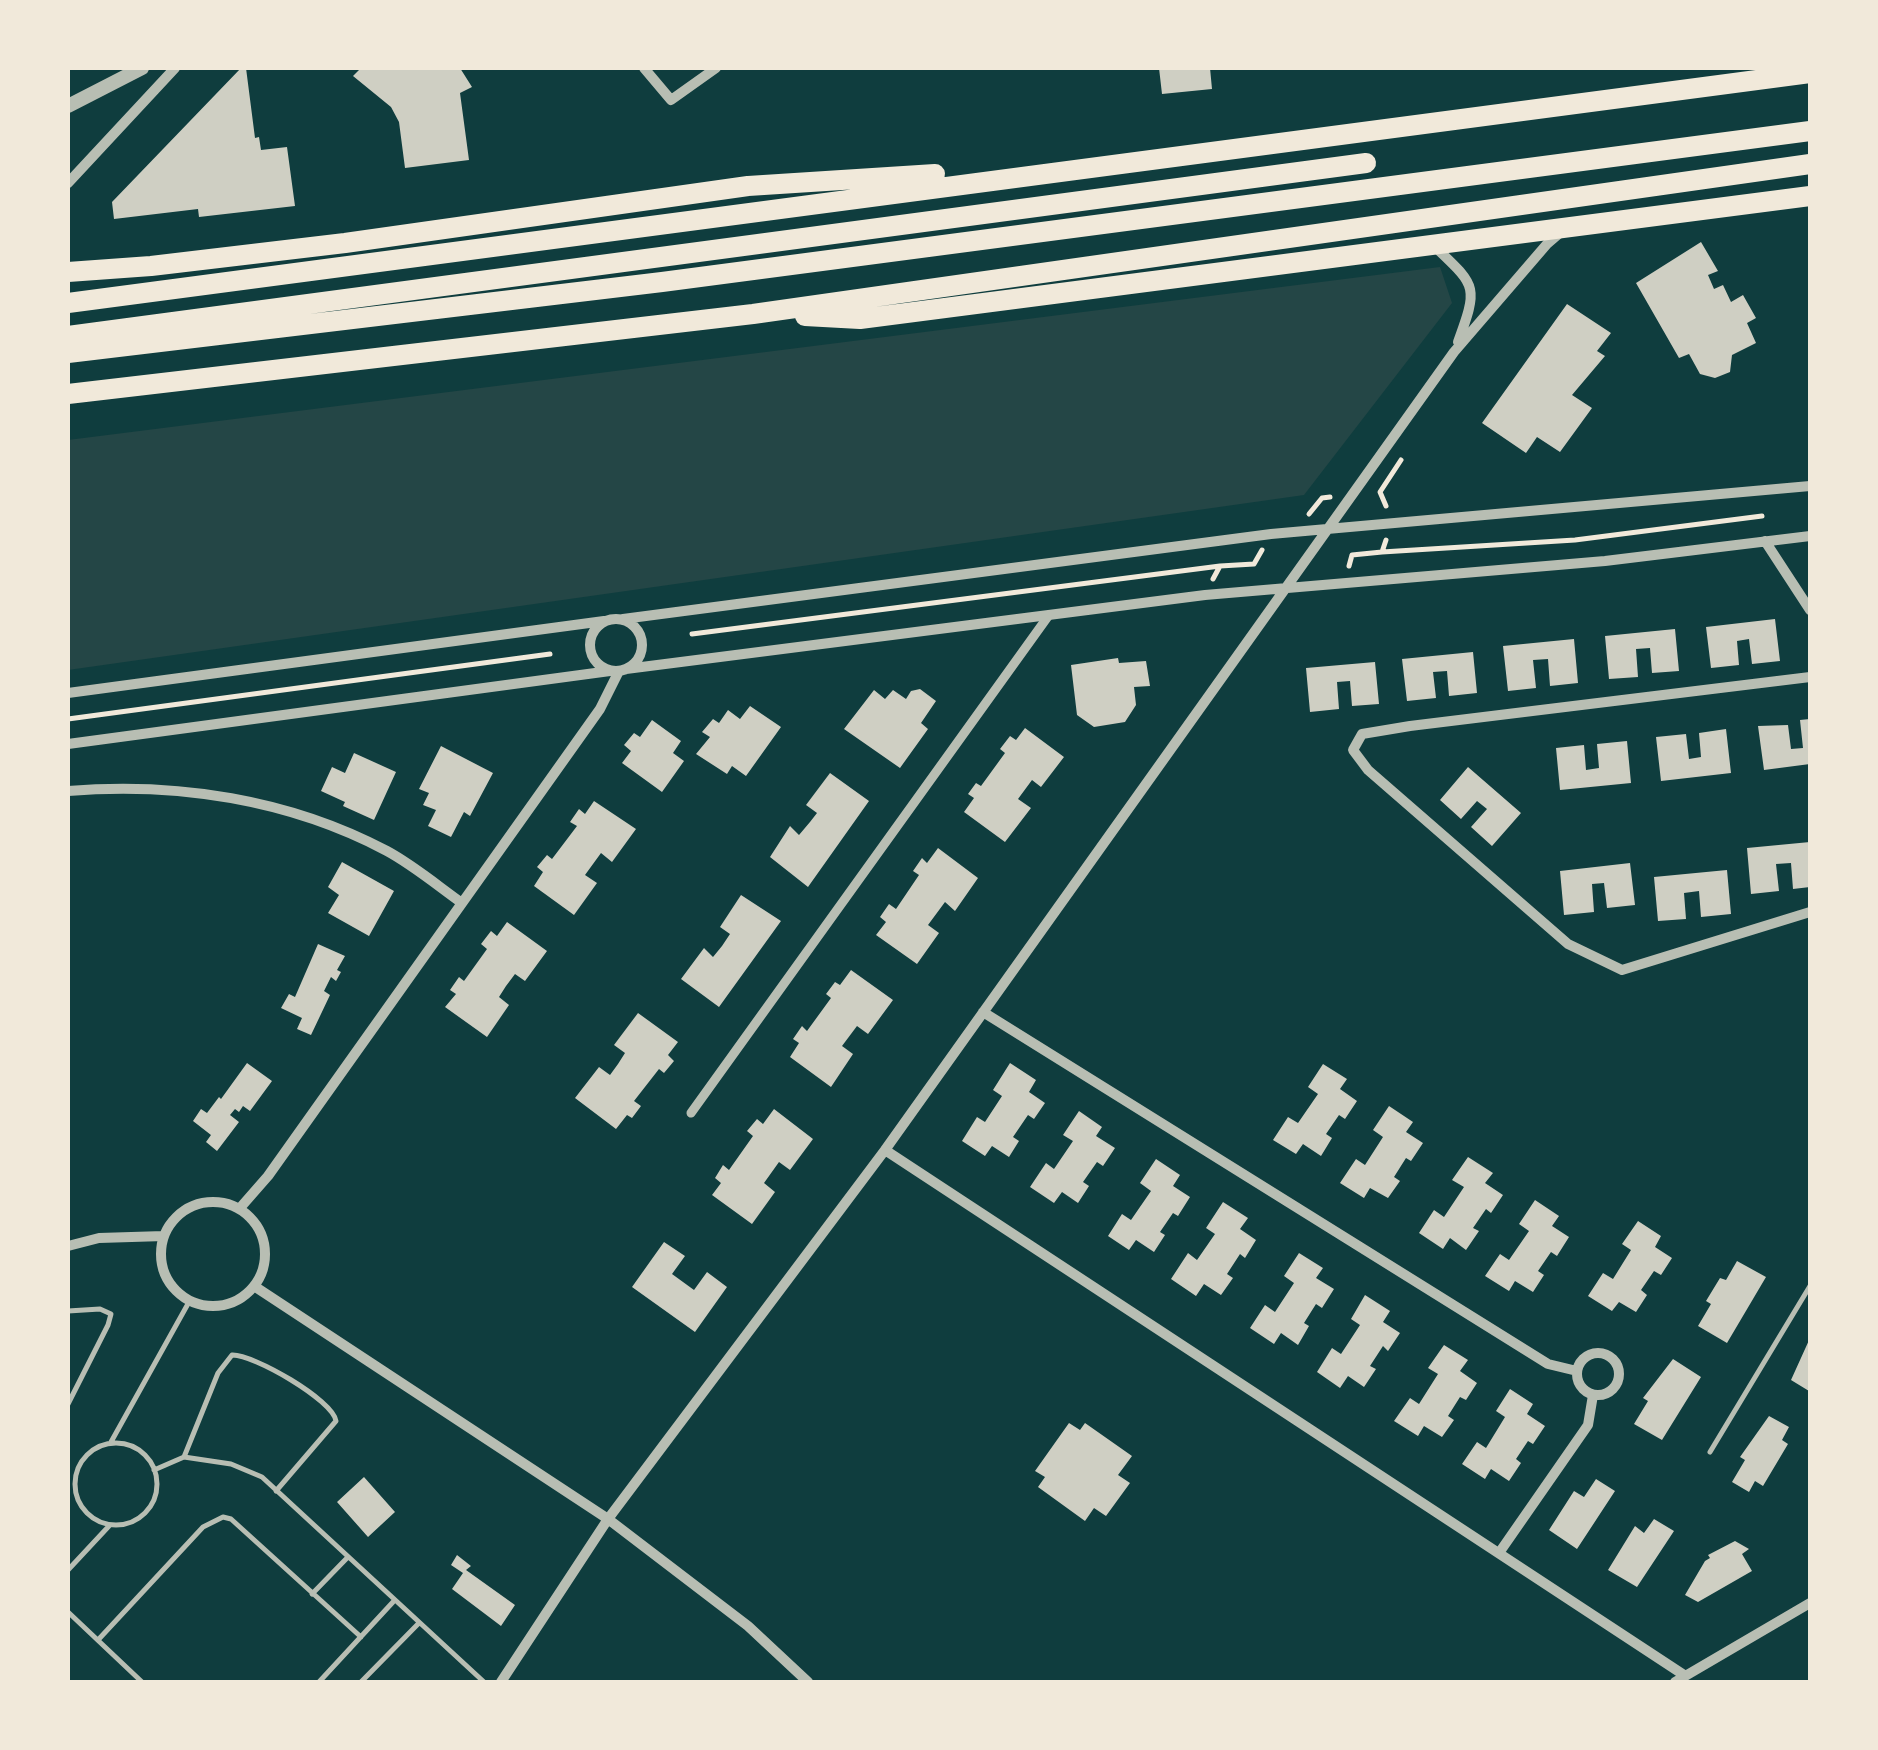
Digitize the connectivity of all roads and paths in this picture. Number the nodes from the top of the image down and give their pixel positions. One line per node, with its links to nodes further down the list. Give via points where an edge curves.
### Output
1 (142, 68): 6 (street)
2 (175, 68): 11 (street)
3 (644, 68): 4 (street, via 671,100)
4 (716, 68)
5 (1810, 73): 8 (highway)
6 (68, 106)
7 (1810, 131): 20 (highway)
8 (1106, 164): 15 (highway, via 748,186 345,243); 16 (highway)
9 (1366, 164): 18 (highway)
10 (1810, 164): 17 (highway)
11 (68, 183)
12 (1810, 196): 13 (highway)
13 (1566, 228): 14 (highway); 19 (street)
14 (1433, 244): 17 (highway, via 860,318); 19 (street, via 1459,267 1470,292)
15 (68, 272)
16 (68, 303)
17 (752, 314): 21 (highway)
18 (68, 336)
19 (1454, 352): 26 (street)
20 (68, 353)
21 (68, 394)
22 (1810, 486): 23 (street)
23 (1758, 491): 24 (path); 25 (street)
24 (1762, 516): 29 (path); 30 (path, via 1575,540)
25 (1392, 522): 26 (street); 30 (path)
26 (1327, 528): 27 (street); 33 (street)
27 (1271, 534): 31 (path, via 1254,564); 35 (street)
28 (1810, 536): 29 (street)
29 (1766, 542): 32 (street); 36 (street)
30 (1382, 552): 32 (path, via 1352,555)
31 (1220, 566): 34 (path); 41 (path)
32 (1343, 584): 33 (street)
33 (1286, 587): 34 (street); 53 (street)
34 (1205, 595): 37 (street)
35 (688, 608): 38 (street); 41 (path)
36 (1810, 610)
37 (1049, 615): 43 (street); 54 (street)
38 (623, 620): 39 (street); 44 (street, via 642,643 638,658)
39 (604, 621): 40 (street); 44 (street, via 589,648 596,663)
40 (546, 627): 42 (path); 47 (street)
41 (692, 634): 43 (path)
42 (550, 654): 46 (path); 48 (path)
43 (696, 661): 44 (street)
44 (618, 670): 46 (street); 51 (street, via 600,709)
45 (1810, 677): 52 (street, via 1362,734 1353,750 1568,944 1622,970)
46 (553, 680): 49 (street)
47 (68, 693)
48 (68, 719)
49 (68, 744)
50 (68, 790): 51 (street, via 118,786 215,793 300,815 388,851)
51 (462, 903): 56 (street)
52 (1810, 912)
53 (983, 1012): 55 (street); 63 (street, via 1548,1364)
54 (690, 1113)
55 (885, 1150): 73 (street); 75 (street)
56 (240, 1208): 57 (street, via 208,1200 172,1221); 59 (street, via 262,1233 266,1260)
57 (164, 1236): 58 (street); 61 (street, via 162,1266)
58 (68, 1246)
59 (254, 1286): 61 (street, via 229,1304); 73 (street)
60 (1810, 1286): 67 (lane)
61 (189, 1302): 66 (lane)
62 (68, 1311): 65 (lane, via 110,1314)
63 (1577, 1371): 64 (street, via 1580,1386); 64 (street, via 1592,1354 1613,1360 1618,1382 1608,1393)
64 (1592, 1395): 75 (street, via 1588,1426)
65 (68, 1404)
66 (111, 1442): 70 (lane, via 134,1446); 71 (lane, via 89,1452)
67 (1710, 1452)
68 (184, 1457): 70 (lane); 72 (lane, via 231,1464); 72 (lane, via 218,1373 232,1355 248,1356 335,1412 336,1421)
69 (68, 1466): 71 (lane)
70 (154, 1470): 74 (lane, via 158,1485 151,1508 132,1523)
71 (76, 1471): 74 (lane, via 75,1495 87,1515)
72 (276, 1491): 76 (lane)
73 (608, 1519): 90 (street); 91 (street, via 748,1626)
74 (109, 1526): 77 (lane)
75 (1499, 1553): 85 (street)
76 (346, 1558): 78 (lane); 79 (lane)
77 (68, 1570)
78 (312, 1594): 83 (lane); 84 (lane, via 223,1516 203,1527)
79 (394, 1602): 82 (lane); 83 (lane)
80 (1810, 1604): 85 (street)
81 (68, 1612): 84 (lane)
82 (418, 1624): 88 (lane); 89 (lane)
83 (361, 1637): 87 (lane)
84 (98, 1640): 86 (lane)
85 (1679, 1679)
86 (142, 1682)
87 (319, 1682)
88 (361, 1682)
89 (484, 1682)
90 (501, 1682)
91 (808, 1682)

